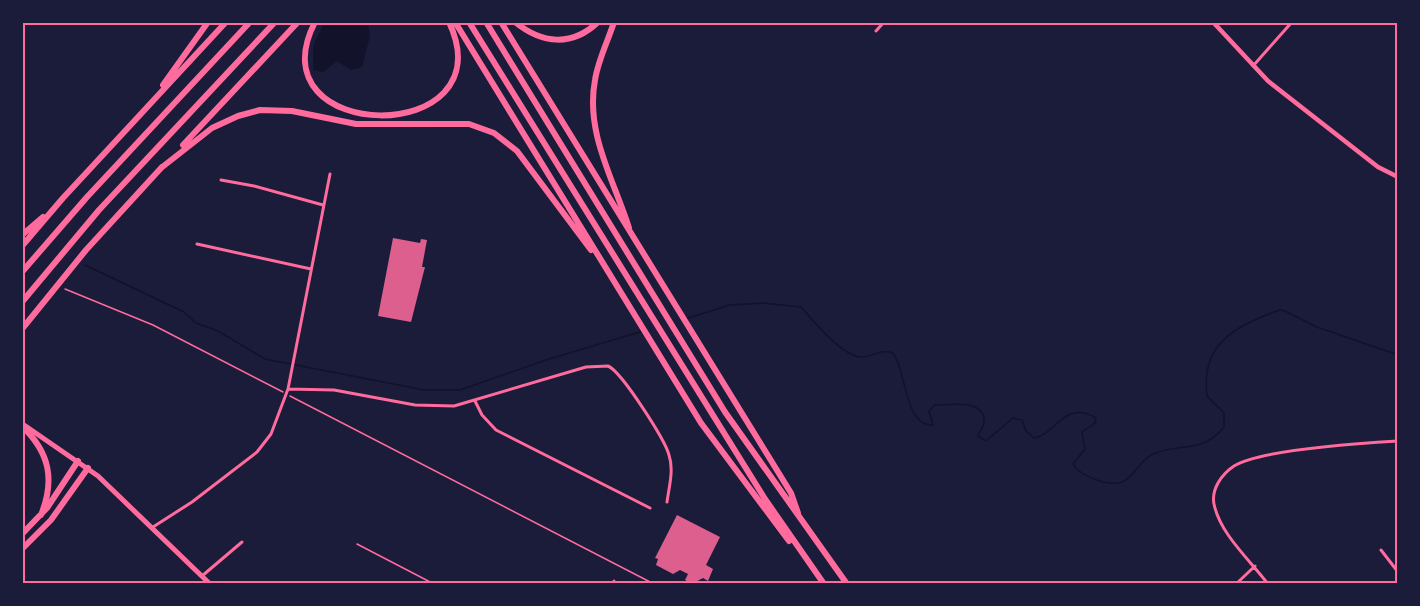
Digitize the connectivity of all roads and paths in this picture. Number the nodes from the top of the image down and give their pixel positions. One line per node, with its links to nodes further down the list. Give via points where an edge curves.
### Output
1 (208, 22): 20 (highway)
2 (226, 22): 20 (highway)
3 (250, 22): 32 (highway)
4 (275, 22): 35 (highway, via 99,210)
5 (298, 22): 21 (highway)
6 (315, 22): 7 (highway, via 305,51 310,84 337,107 376,114 420,109 437,101 449,88 459,58)
7 (449, 22)
8 (455, 22): 34 (highway)
9 (469, 22): 56 (highway, via 765,499)
10 (486, 22): 48 (highway, via 738,431)
11 (501, 22): 28 (highway)
12 (515, 22): 13 (highway, via 536,36 556,41 581,36)
13 (598, 22)
14 (614, 22): 28 (highway, via 596,76 593,110 603,155)
15 (884, 22): 18 (street)
16 (1213, 22): 19 (main road)
17 (1292, 22): 19 (street)
18 (876, 31)
19 (1253, 66): 23 (main road, via 1378,167)
20 (138, 117): 25 (highway)
21 (161, 168): 34 (highway, via 213,128 260,110 292,111 356,124 474,126 500,137 522,156); 36 (highway, via 86,250)
22 (330, 174): 26 (street)
23 (1398, 177)
24 (221, 180): 26 (street)
25 (63, 198): 27 (highway); 30 (highway)
26 (323, 205): 31 (street)
27 (22, 235)
28 (632, 237): 48 (highway, via 791,493)
29 (197, 244): 31 (street)
30 (22, 246)
31 (310, 269): 37 (street)
32 (22, 272)
33 (65, 289): 38 (path, via 153,325)
34 (618, 289): 56 (highway, via 701,423)
35 (22, 302)
36 (22, 329)
37 (288, 388): 40 (street, via 334,390 436,407); 49 (street, via 271,434 260,449)
38 (281, 391)
39 (293, 398): 61 (path)
40 (475, 401): 45 (street, via 586,367 611,367 623,379 669,454); 46 (street, via 496,430)
41 (22, 425): 43 (main road); 47 (highway, via 41,448 49,470 50,490)
42 (1398, 441): 55 (street, via 1273,455 1235,465 1220,477 1213,502 1222,525)
43 (78, 461): 44 (main road); 47 (highway)
44 (88, 468): 49 (main road); 53 (highway, via 51,520)
45 (667, 502)
46 (650, 508)
47 (41, 515): 50 (highway)
48 (801, 522): 63 (highway)
49 (153, 528): 58 (main road)
50 (22, 534)
51 (242, 542): 58 (street)
52 (357, 544): 60 (lane)
53 (22, 549)
54 (1382, 550): 57 (street)
55 (1255, 567): 64 (street); 65 (street)
56 (815, 572): 62 (highway)
57 (1398, 572)
58 (202, 576): 59 (main road)
59 (210, 584)
60 (434, 584)
61 (654, 584)
62 (824, 584)
63 (847, 584)
64 (1236, 584)
65 (1268, 584)

